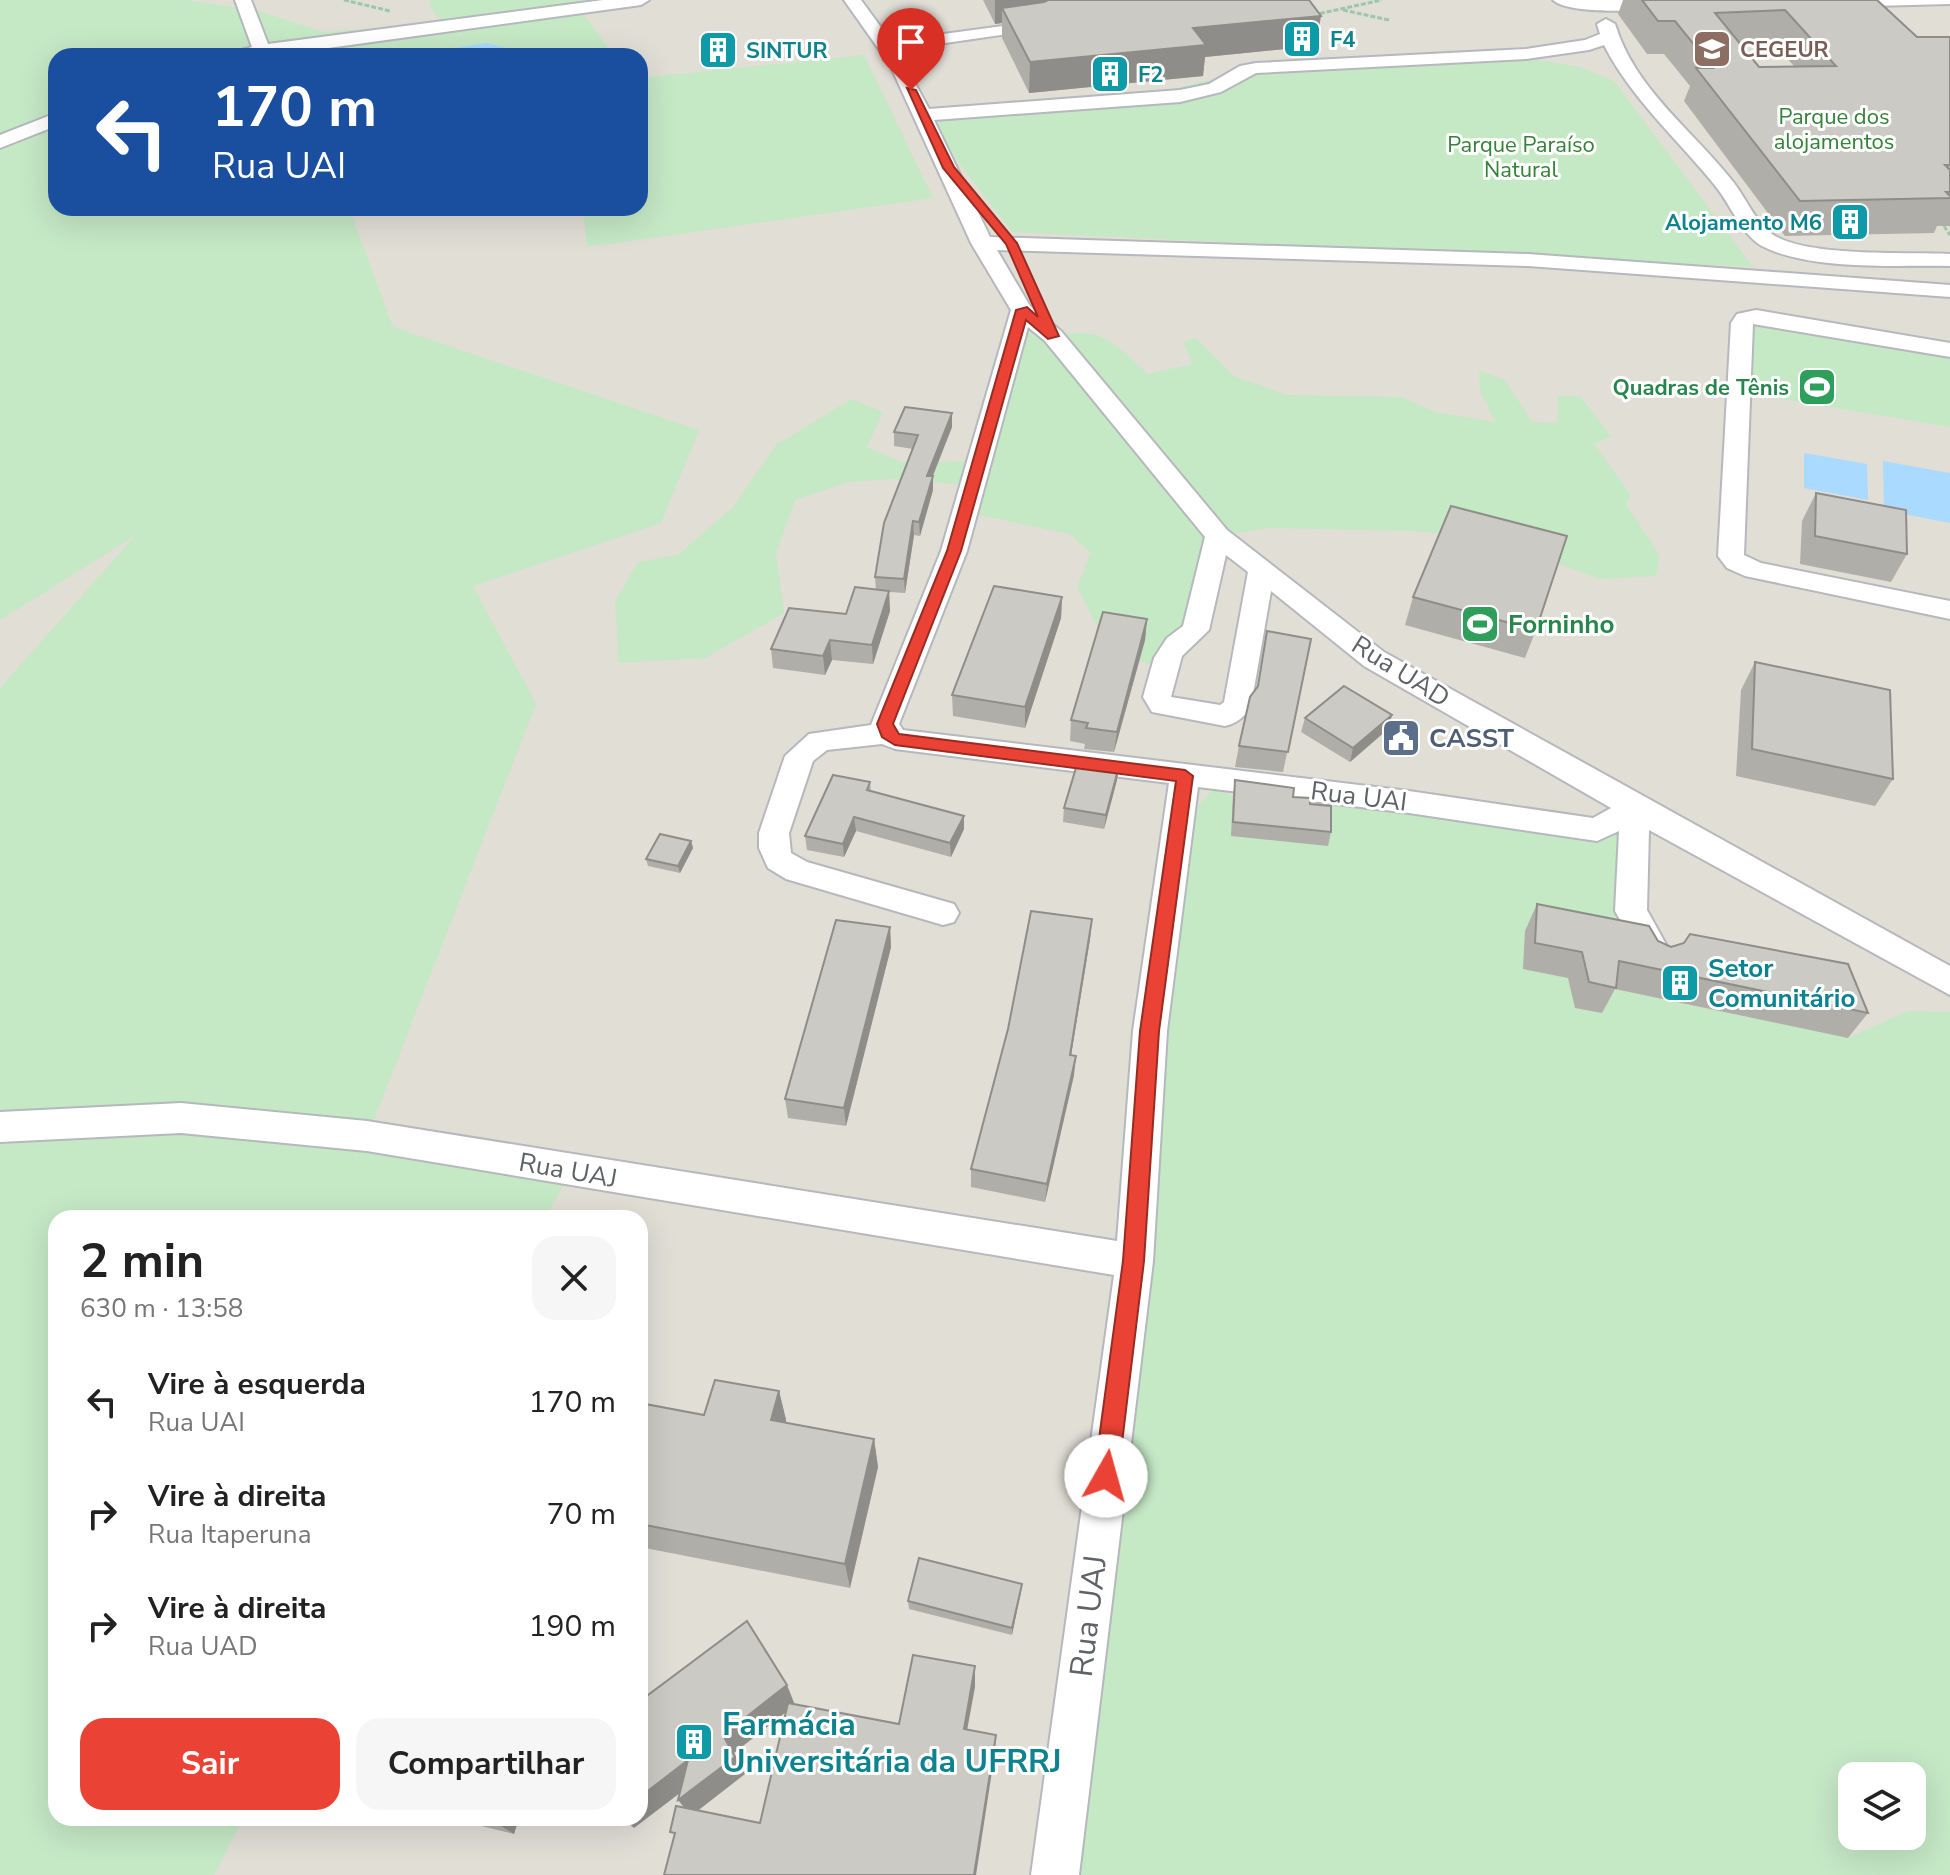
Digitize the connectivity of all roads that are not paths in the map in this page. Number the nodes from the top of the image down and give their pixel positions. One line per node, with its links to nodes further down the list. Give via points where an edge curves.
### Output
1 (243, 0): 16 (street)
2 (641, 0): 13 (street)
3 (852, 0): 20 (street, Rua UAD)
4 (865, 0): 15 (street)
5 (1561, 0): 6 (street)
6 (1582, 1): 12 (street)
7 (1926, 1): 8 (street); 10 (street)
8 (1819, 2)
9 (1681, 4): 12 (street)
10 (1943, 7)
11 (431, 9): 13 (street)
12 (1605, 21): 18 (street, via 1589,45); 22 (street)
13 (446, 24): 17 (street)
14 (1043, 24): 15 (street)
15 (896, 45): 20 (street)
16 (260, 48)
17 (294, 48)
18 (1526, 54): 19 (street); 23 (street, via 1274,66 1246,70 1215,88 1180,96)
19 (1584, 64)
20 (899, 65): 23 (street, Rua UAD)
21 (1603, 69): 22 (street)
22 (1634, 83): 29 (street, via 1767,240 1810,252)
23 (923, 115): 26 (street, Rua UAD)
24 (48, 122): 25 (street)
25 (0, 142)
26 (949, 168): 27 (street, Rua UAD); 28 (street, Rua UAD)
27 (985, 251): 28 (street); 32 (street, Rua UAD)
28 (1018, 259): 30 (street, via 1528,260); 31 (street, via 1534,278); 33 (street, Rua UAD)
29 (1950, 260)
30 (1950, 291)
31 (1950, 305)
32 (1022, 310): 33 (street, Rua UAD); 40 (street, via 954,551 885,724)
33 (1053, 336): 35 (street, Rua UAD)
34 (1950, 350): 37 (street, via 1745,319 1731,556 1754,570)
35 (1218, 536): 36 (street, Rua UAD); 38 (street)
36 (1261, 570): 39 (street); 42 (street, Rua UAD, via 1374,659)
37 (1950, 610)
38 (1195, 630): 39 (street); 39 (street, via 1168,653 1157,697 1167,708 1225,716 1232,712)
39 (1249, 638)
40 (888, 733): 41 (street, Rua UAI, via 895,739); 43 (street, via 819,741 800,756 774,833 774,848 779,860 797,871)
41 (1185, 776): 42 (street, Rua UAI, via 1597,830); 47 (street, Rua UAJ, via 1150,1031)
42 (1635, 808): 44 (street, via 1631,911); 45 (street, Rua UAD)
43 (943, 913)
44 (1657, 957)
45 (1950, 982)
46 (0, 1127): 47 (street, Rua UAJ, via 181,1118 367,1136)
47 (1134, 1261): 48 (street, Rua UAJ)
48 (1055, 1875)

